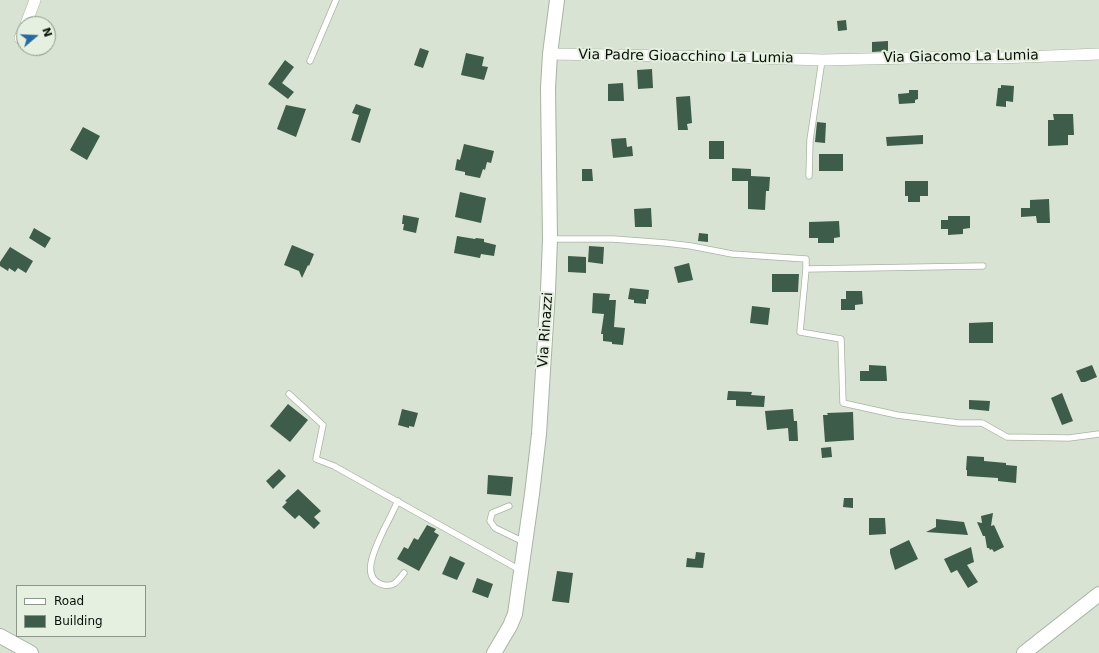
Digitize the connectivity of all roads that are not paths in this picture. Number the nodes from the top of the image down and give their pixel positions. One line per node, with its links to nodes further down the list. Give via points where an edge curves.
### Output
1 (35, 0): 4 (street)
2 (336, 0): 8 (lane)
3 (557, 0): 5 (street, Via Rinazzi)
4 (29, 16)
5 (550, 54): 7 (street, Via Padre Gioacchino La Lumia); 10 (street, Via Rinazzi)
6 (1099, 54): 7 (street, Via Giacomo La Lumia)
7 (822, 60): 9 (lane, via 810,140)
8 (310, 61)
9 (809, 176)
10 (550, 239): 12 (lane, via 666,243 732,254 806,259); 17 (street, Via Rinazzi, via 539,434)
11 (983, 266): 12 (lane)
12 (806, 269): 14 (lane, via 800,332 840,339 843,403 897,415 959,423 982,423 1006,437 1069,438)
13 (289, 394): 15 (lane, via 323,425 316,458)
14 (1099, 434)
15 (398, 501): 18 (lane); 19 (lane, via 373,554 370,567 372,576 379,584 396,583)
16 (509, 506): 17 (lane, via 492,513 490,521 495,528)
17 (525, 542): 18 (street, Via Rinazzi)
18 (521, 570): 23 (street, Via Rinazzi, via 514,614)
19 (404, 573)
20 (1099, 594): 24 (street)
21 (0, 636): 22 (street)
22 (31, 653)
23 (494, 653)
24 (1024, 653)

